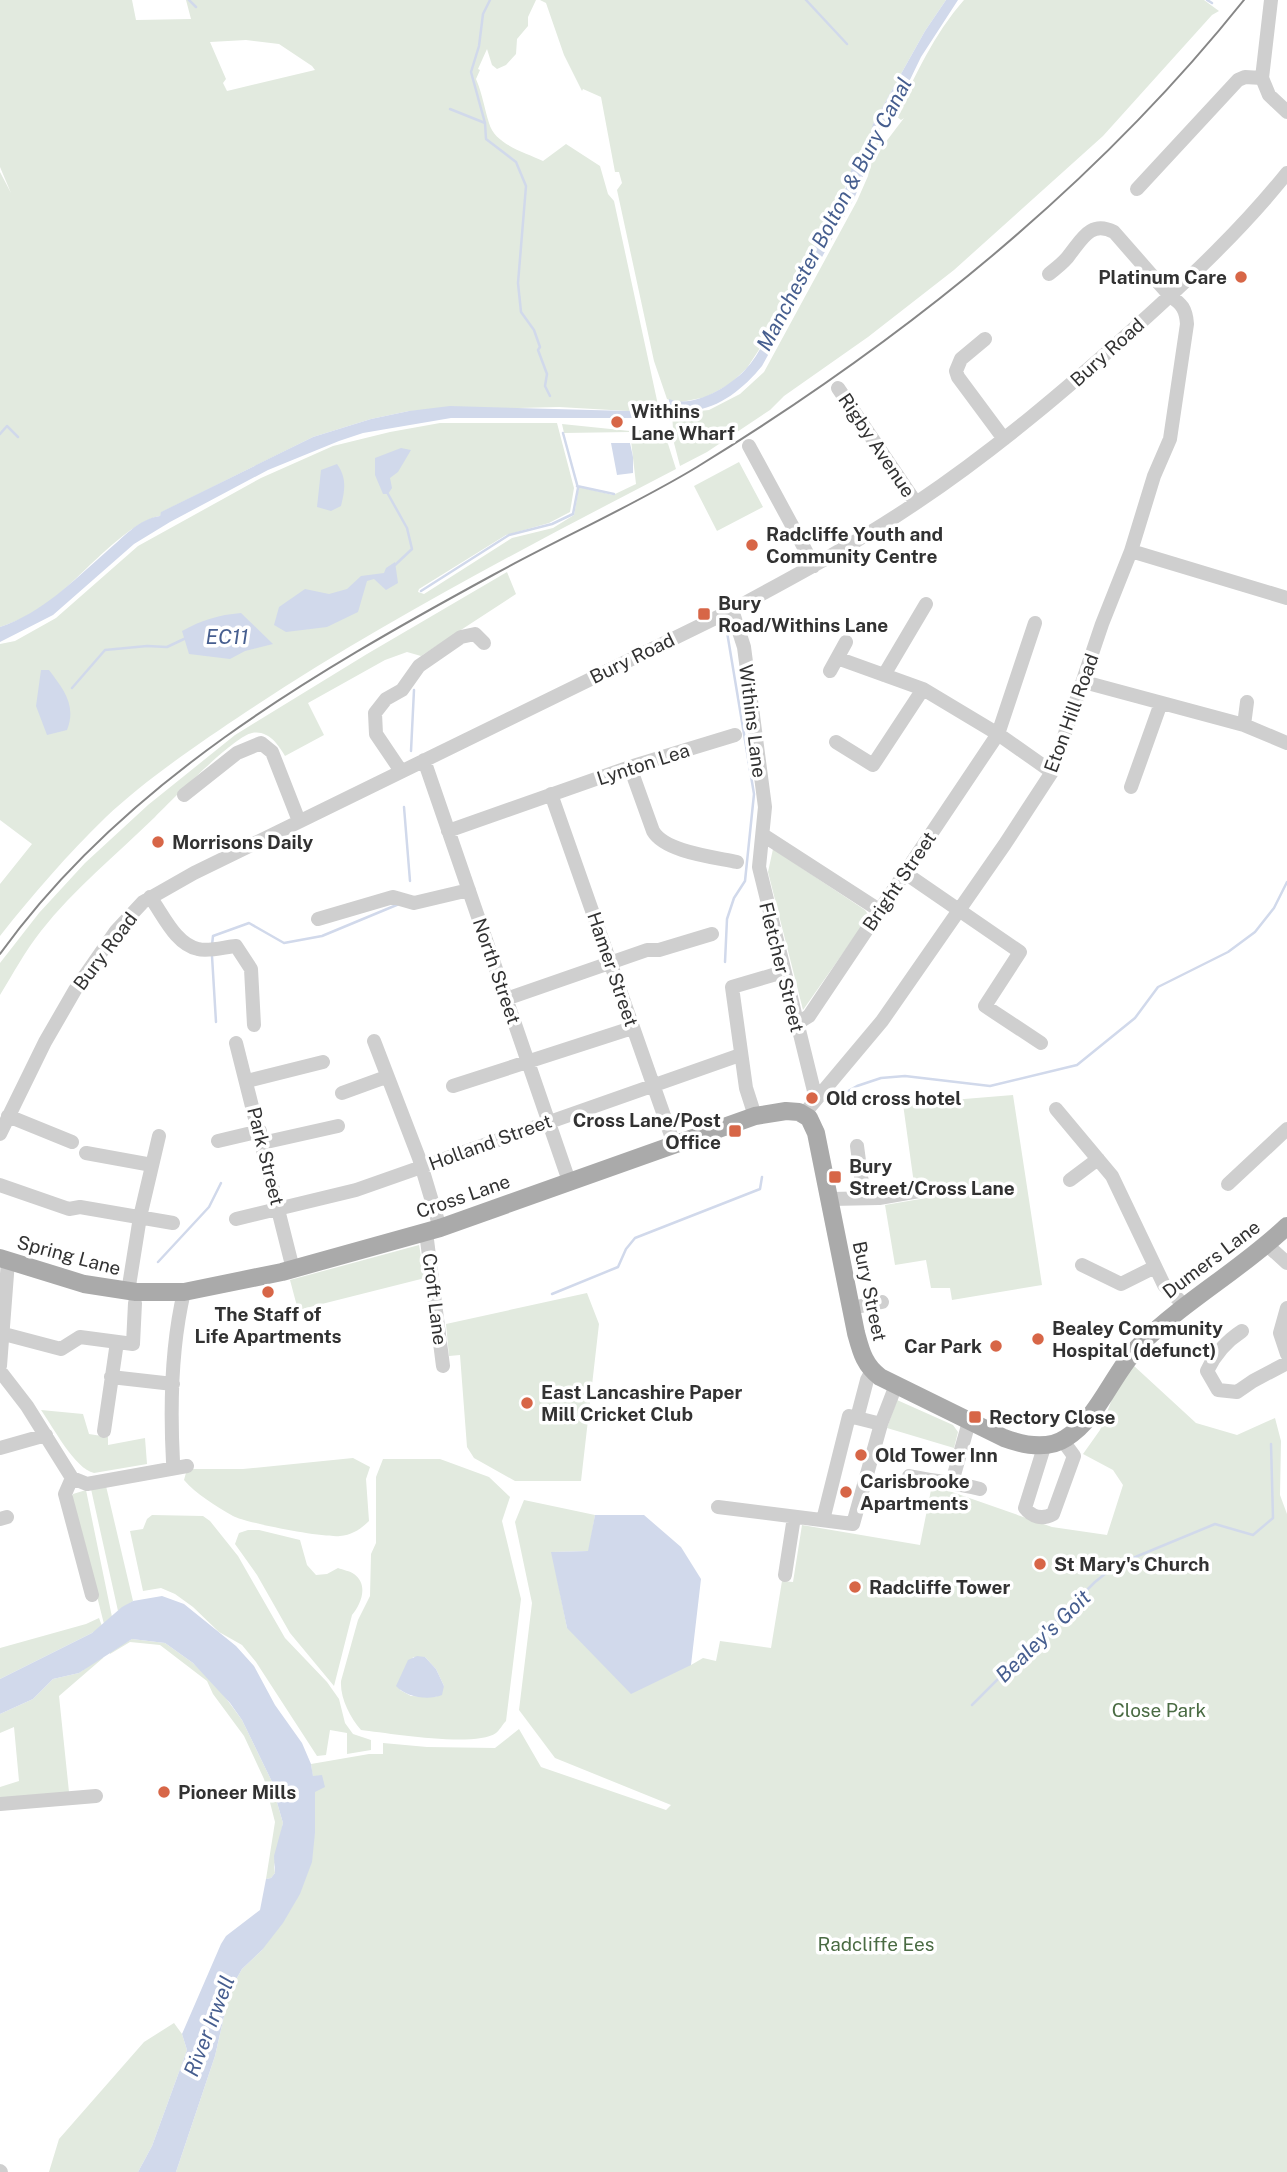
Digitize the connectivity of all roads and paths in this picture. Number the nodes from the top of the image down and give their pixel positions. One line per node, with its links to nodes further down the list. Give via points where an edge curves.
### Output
1 (1271, 0): 2 (street)
2 (1262, 78): 3 (street, via 1269,95); 5 (street, via 1238,80)
3 (1287, 112)
4 (1287, 173): 7 (street, Bury Road, via 1251,216)
5 (1137, 189)
6 (1049, 274): 7 (street, Eton Hill Road, via 1083,236 1105,228 1130,248)
7 (1170, 296): 10 (street, Bury Road); 13 (street, Eton Hill Road, via 1186,313 1181,377 1170,439)
8 (985, 339): 10 (street, via 961,359 956,370)
9 (838, 388): 12 (street, Rigby Avenue)
10 (1004, 439): 12 (street, Bury Road)
11 (749, 446): 14 (street)
12 (916, 503): 14 (street, Bury Road)
13 (1131, 551): 15 (street); 22 (street, Eton Hill Road)
14 (814, 566): 17 (street, Bury Road)
15 (1287, 598)
16 (926, 604): 21 (street)
17 (733, 610): 31 (street, Bury Road); 40 (street, Withins Lane, via 744,647 765,807)
18 (1035, 623): 27 (street, Bright Street)
19 (846, 642): 21 (street, via 834,664)
20 (484, 643): 33 (street, via 475,634 461,637 419,666 402,690 374,713 376,734)
21 (884, 675): 23 (street)
22 (1084, 682): 25 (street); 34 (street, Eton Hill Road)
23 (923, 689): 27 (street); 29 (street, via 873,765)
24 (1247, 702): 26 (street)
25 (1161, 703): 26 (street); 35 (street)
26 (1244, 724): 30 (street)
27 (998, 734): 34 (street); 42 (street, Bright Street)
28 (735, 735): 32 (street, Lynton Lea)
29 (836, 742)
30 (1287, 743)
31 (424, 761): 33 (street, Bury Road); 39 (street, North Street)
32 (630, 767): 37 (street, Lynton Lea); 41 (street, via 659,839)
33 (401, 771): 38 (street, Bury Road)
34 (1052, 772): 46 (street, Eton Hill Road)
35 (1131, 787)
36 (184, 794): 38 (street, via 237,753 261,743 272,752)
37 (551, 794): 39 (street, Lynton Lea); 49 (street, Hamer Street)
38 (299, 821): 44 (street, Bury Road)
39 (448, 831): 43 (street, North Street)
40 (763, 835): 45 (street); 50 (street, Fletcher Street, via 759,867)
41 (737, 862)
42 (905, 873): 45 (street, Bright Street); 46 (street)
43 (469, 890): 47 (street, via 414,903 393,897); 51 (street, North Street)
44 (150, 897): 53 (street, via 171,928 198,950 236,946 251,969); 69 (street, Bury Road, via 116,931 75,990)
45 (879, 911): 52 (street, Bright Street, via 809,1016)
46 (960, 911): 57 (street, via 1020,952 985,1006); 66 (street, Eton Hill Road, via 882,1021)
47 (318, 919)
48 (712, 934): 49 (street)
49 (611, 961): 51 (street); 54 (street, Hamer Street)
50 (783, 972): 52 (street, Fletcher Street); 58 (street, via 732,987)
51 (506, 999): 60 (street, North Street)
52 (796, 1024): 66 (street, Fletcher Street)
53 (254, 1025)
54 (632, 1028): 60 (street); 63 (street, Hamer Street)
55 (374, 1041): 61 (street, Croft Lane)
56 (236, 1043): 62 (street, Park Street)
57 (1041, 1043)
58 (740, 1055): 63 (street, Holland Street); 70 (street)
59 (323, 1062): 62 (street)
60 (528, 1063): 64 (street); 71 (street, North Street)
61 (386, 1077): 65 (street); 84 (street, Croft Lane)
62 (247, 1081): 76 (street, Park Street)
63 (653, 1084): 71 (street, Holland Street); 79 (street, Hamer Street)
64 (453, 1086)
65 (342, 1093)
66 (818, 1096): 68 (street, Eton Hill Road)
67 (1056, 1109): 82 (street)
68 (804, 1114): 70 (main road, Cross Lane, via 786,1111); 91 (main road, Bury Street, via 816,1133)
69 (8, 1116): 74 (street, Bury Road); 78 (street)
70 (755, 1116): 79 (main road, Cross Lane)
71 (548, 1121): 84 (street, Holland Street); 86 (street, North Street)
72 (338, 1126): 76 (street)
73 (1287, 1129): 87 (street)
74 (0, 1134)
75 (159, 1136): 83 (street)
76 (261, 1137): 77 (street); 92 (street, Park Street)
77 (218, 1141)
78 (72, 1142)
79 (674, 1144): 86 (main road, Cross Lane)
80 (858, 1146): 90 (street)
81 (86, 1153): 83 (street)
82 (1098, 1159): 85 (street); 102 (street, via 1112,1175)
83 (152, 1165): 93 (street)
84 (421, 1167): 92 (street, Holland Street, via 356,1190); 97 (street, Croft Lane)
85 (1070, 1180)
86 (569, 1181): 97 (main road, Cross Lane)
87 (1228, 1184)
88 (0, 1185): 93 (street, via 60,1207)
89 (925, 1189): 90 (street)
90 (864, 1198): 91 (street)
91 (831, 1199): 108 (main road, Bury Street)
92 (279, 1208): 94 (street, Holland Street); 103 (street, Park Street)
93 (140, 1217): 95 (street); 105 (street)
94 (236, 1219)
95 (173, 1223)
96 (1287, 1226): 98 (main road, Dumers Lane)
97 (433, 1230): 103 (main road, Cross Lane); 115 (street, Croft Lane)
98 (1267, 1245): 100 (street); 107 (main road, Dumers Lane)
99 (4, 1259): 105 (main road, Spring Lane); 111 (street)
100 (1287, 1263)
101 (1082, 1265): 102 (street, via 1121,1284)
102 (1155, 1267): 107 (street, via 1164,1285)
103 (293, 1269): 104 (main road, Cross Lane)
104 (184, 1292): 105 (main road, Cross Lane); 119 (street, via 176,1328)
105 (132, 1297): 112 (street, via 133,1344)
106 (882, 1301): 108 (street)
107 (1184, 1305): 126 (main road, Dumers Lane, via 1124,1361 1082,1427)
108 (851, 1308): 117 (main road, Bury Street, via 863,1359)
109 (1287, 1308): 113 (street, via 1280,1333)
110 (1242, 1331): 114 (street, via 1227,1342 1207,1371 1218,1390 1237,1392)
111 (4, 1334): 112 (street, via 53,1349 65,1348 80,1338); 116 (street)
112 (117, 1342): 118 (street)
113 (1287, 1354)
114 (1287, 1363)
115 (443, 1366)
116 (0, 1368): 125 (street)
117 (872, 1371): 120 (main road, Bury Street); 121 (street)
118 (111, 1377): 119 (street); 124 (street)
119 (173, 1384): 130 (street, via 171,1430 180,1464 87,1484)
120 (895, 1385): 122 (main road, Bury Street); 123 (street)
121 (853, 1417): 123 (street); 135 (street)
122 (969, 1422): 127 (main road, via 1022,1444); 131 (street)
123 (881, 1424): 135 (street, via 853,1524)
124 (104, 1431)
125 (46, 1435): 128 (street); 130 (street)
126 (1063, 1441): 127 (main road); 127 (street, via 1074,1456 1053,1514 1046,1518 1025,1508)
127 (1045, 1444)
128 (0, 1448)
129 (909, 1476): 131 (street)
130 (72, 1478): 137 (street, via 65,1494)
131 (951, 1482): 132 (street)
132 (980, 1489)
133 (718, 1507): 134 (street)
134 (794, 1517): 135 (street); 136 (street)
135 (823, 1520)
136 (785, 1575)
137 (92, 1595)
138 (96, 1796): 139 (street)
139 (0, 1804)

